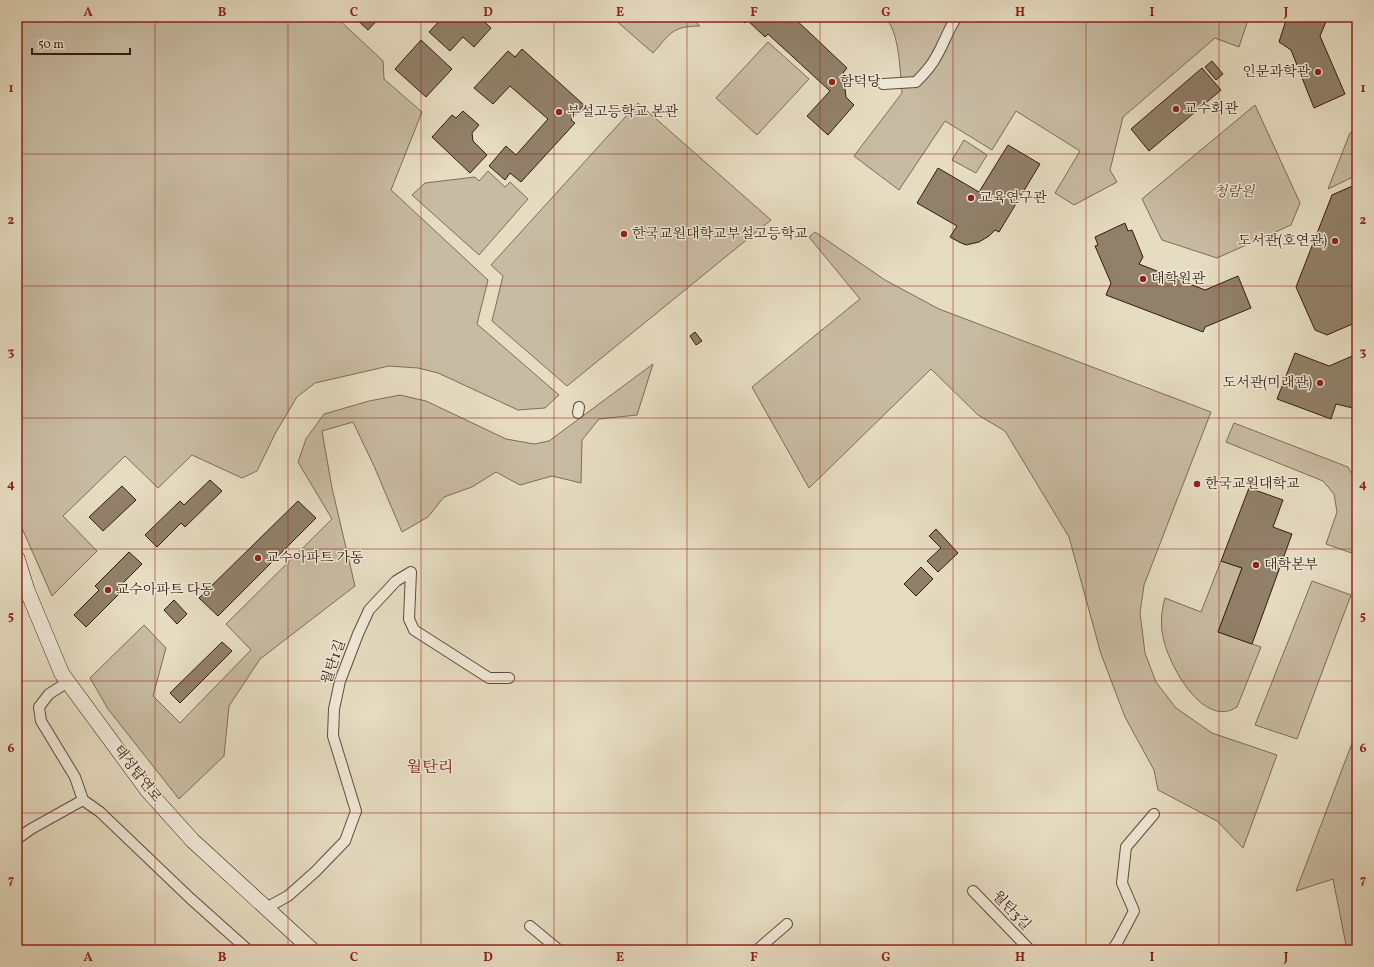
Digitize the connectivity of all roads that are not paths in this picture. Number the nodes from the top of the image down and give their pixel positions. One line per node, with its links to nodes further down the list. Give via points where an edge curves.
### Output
1 (957, 17): 2 (street, via 936,57 916,82)
2 (883, 84)
3 (17, 558): 5 (main road, 태성탑연로, via 30,597 62,674)
4 (509, 678): 10 (street, 월탄1길, via 489,678 414,630 410,619 411,572 396,581 366,616 340,680 334,709 333,736 356,811 345,841 293,892)
5 (68, 682): 6 (street, via 48,694 39,707 41,721 75,777); 10 (main road, 태성탑연로, via 148,790 193,841)
6 (82, 800): 8 (street); 13 (street, via 100,812)
7 (1154, 814): 18 (street, via 1126,847 1122,883 1134,911)
8 (17, 839)
9 (973, 891): 17 (street, 월탄3길)
10 (266, 908): 14 (main road, 태성탑연로)
11 (787, 924): 16 (street)
12 (530, 926): 15 (street)
13 (248, 950)
14 (312, 950)
15 (559, 950)
16 (757, 950)
17 (1030, 950)
18 (1112, 950)

